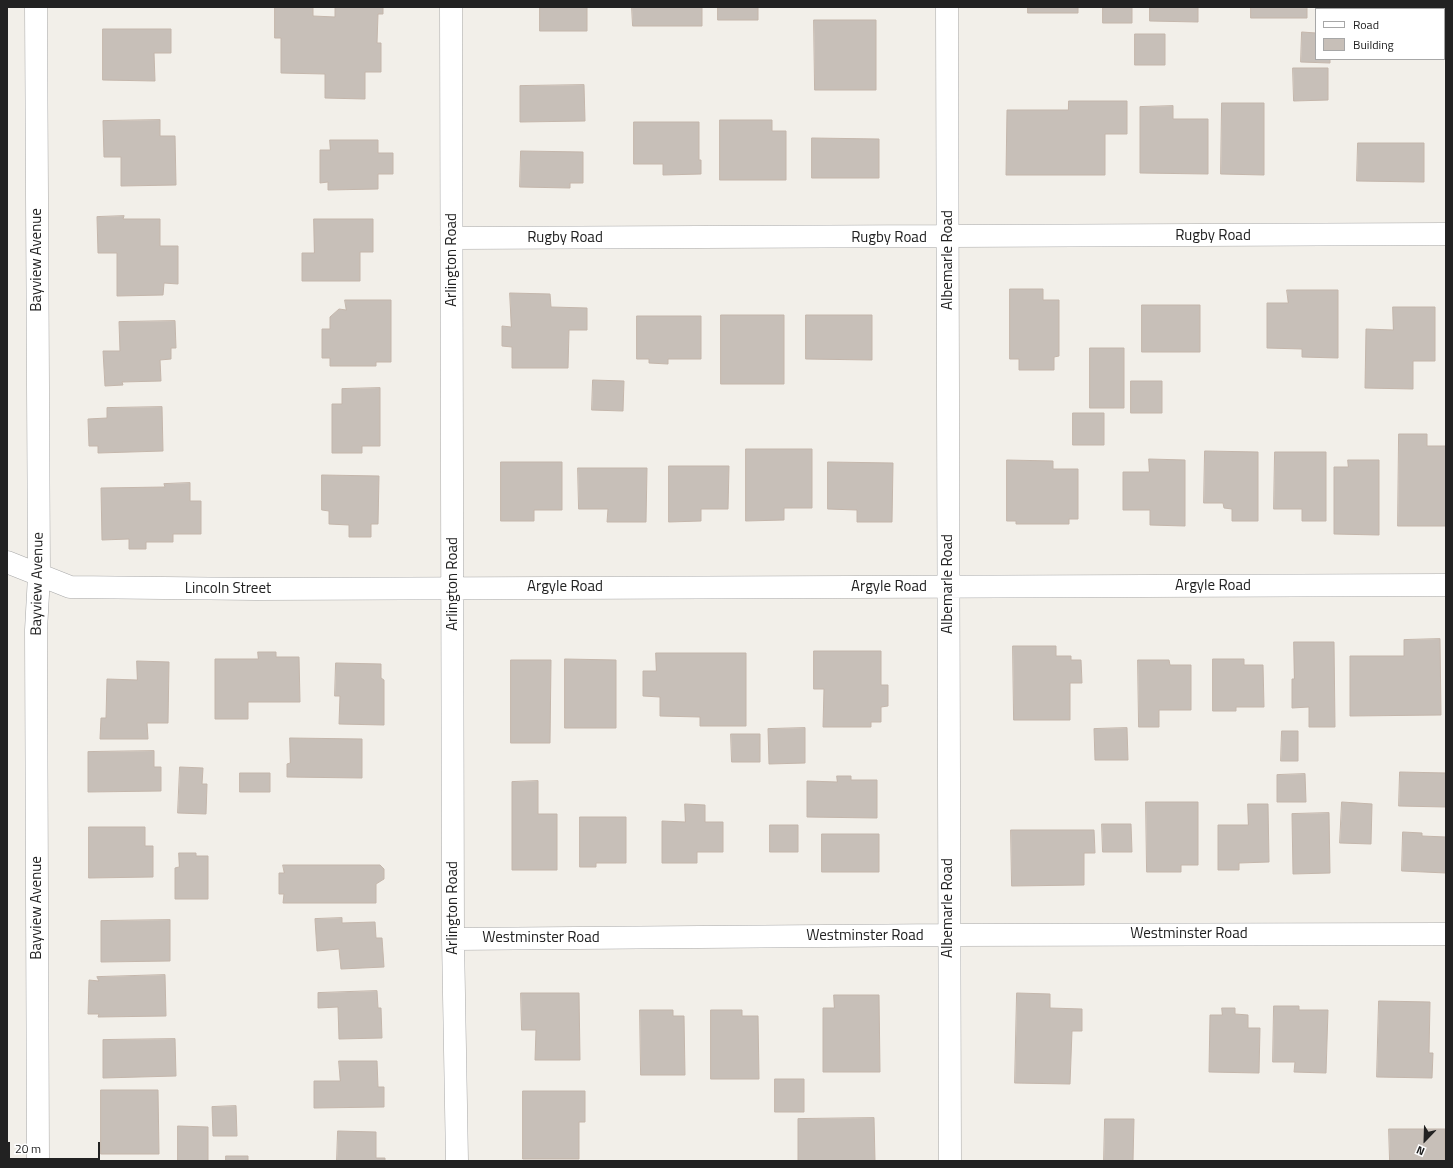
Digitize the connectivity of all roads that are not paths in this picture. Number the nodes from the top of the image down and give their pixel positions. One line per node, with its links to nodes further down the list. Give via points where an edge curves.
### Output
1 (36, 7): 8 (street, Bayview Avenue)
2 (451, 7): 5 (street, Arlington Road)
3 (947, 7): 6 (street, Albemarle Road)
4 (1446, 234): 6 (street, Rugby Road)
5 (452, 238): 6 (street, Rugby Road); 11 (street, Arlington Road)
6 (948, 238): 10 (street, Albemarle Road)
7 (7, 562): 8 (street, Lincoln Street)
8 (39, 576): 11 (street, Lincoln Street, via 70,587); 15 (street, Bayview Avenue, via 36,630)
9 (1446, 585): 10 (street, Argyle Road)
10 (948, 586): 11 (street, Argyle Road); 13 (street, Albemarle Road)
11 (453, 587): 14 (street, Arlington Road)
12 (1446, 934): 13 (street, Westminster Road)
13 (948, 935): 14 (street, Westminster Road); 17 (street, Albemarle Road)
14 (453, 939): 16 (street, Arlington Road)
15 (38, 1161)
16 (457, 1161)
17 (950, 1161)

